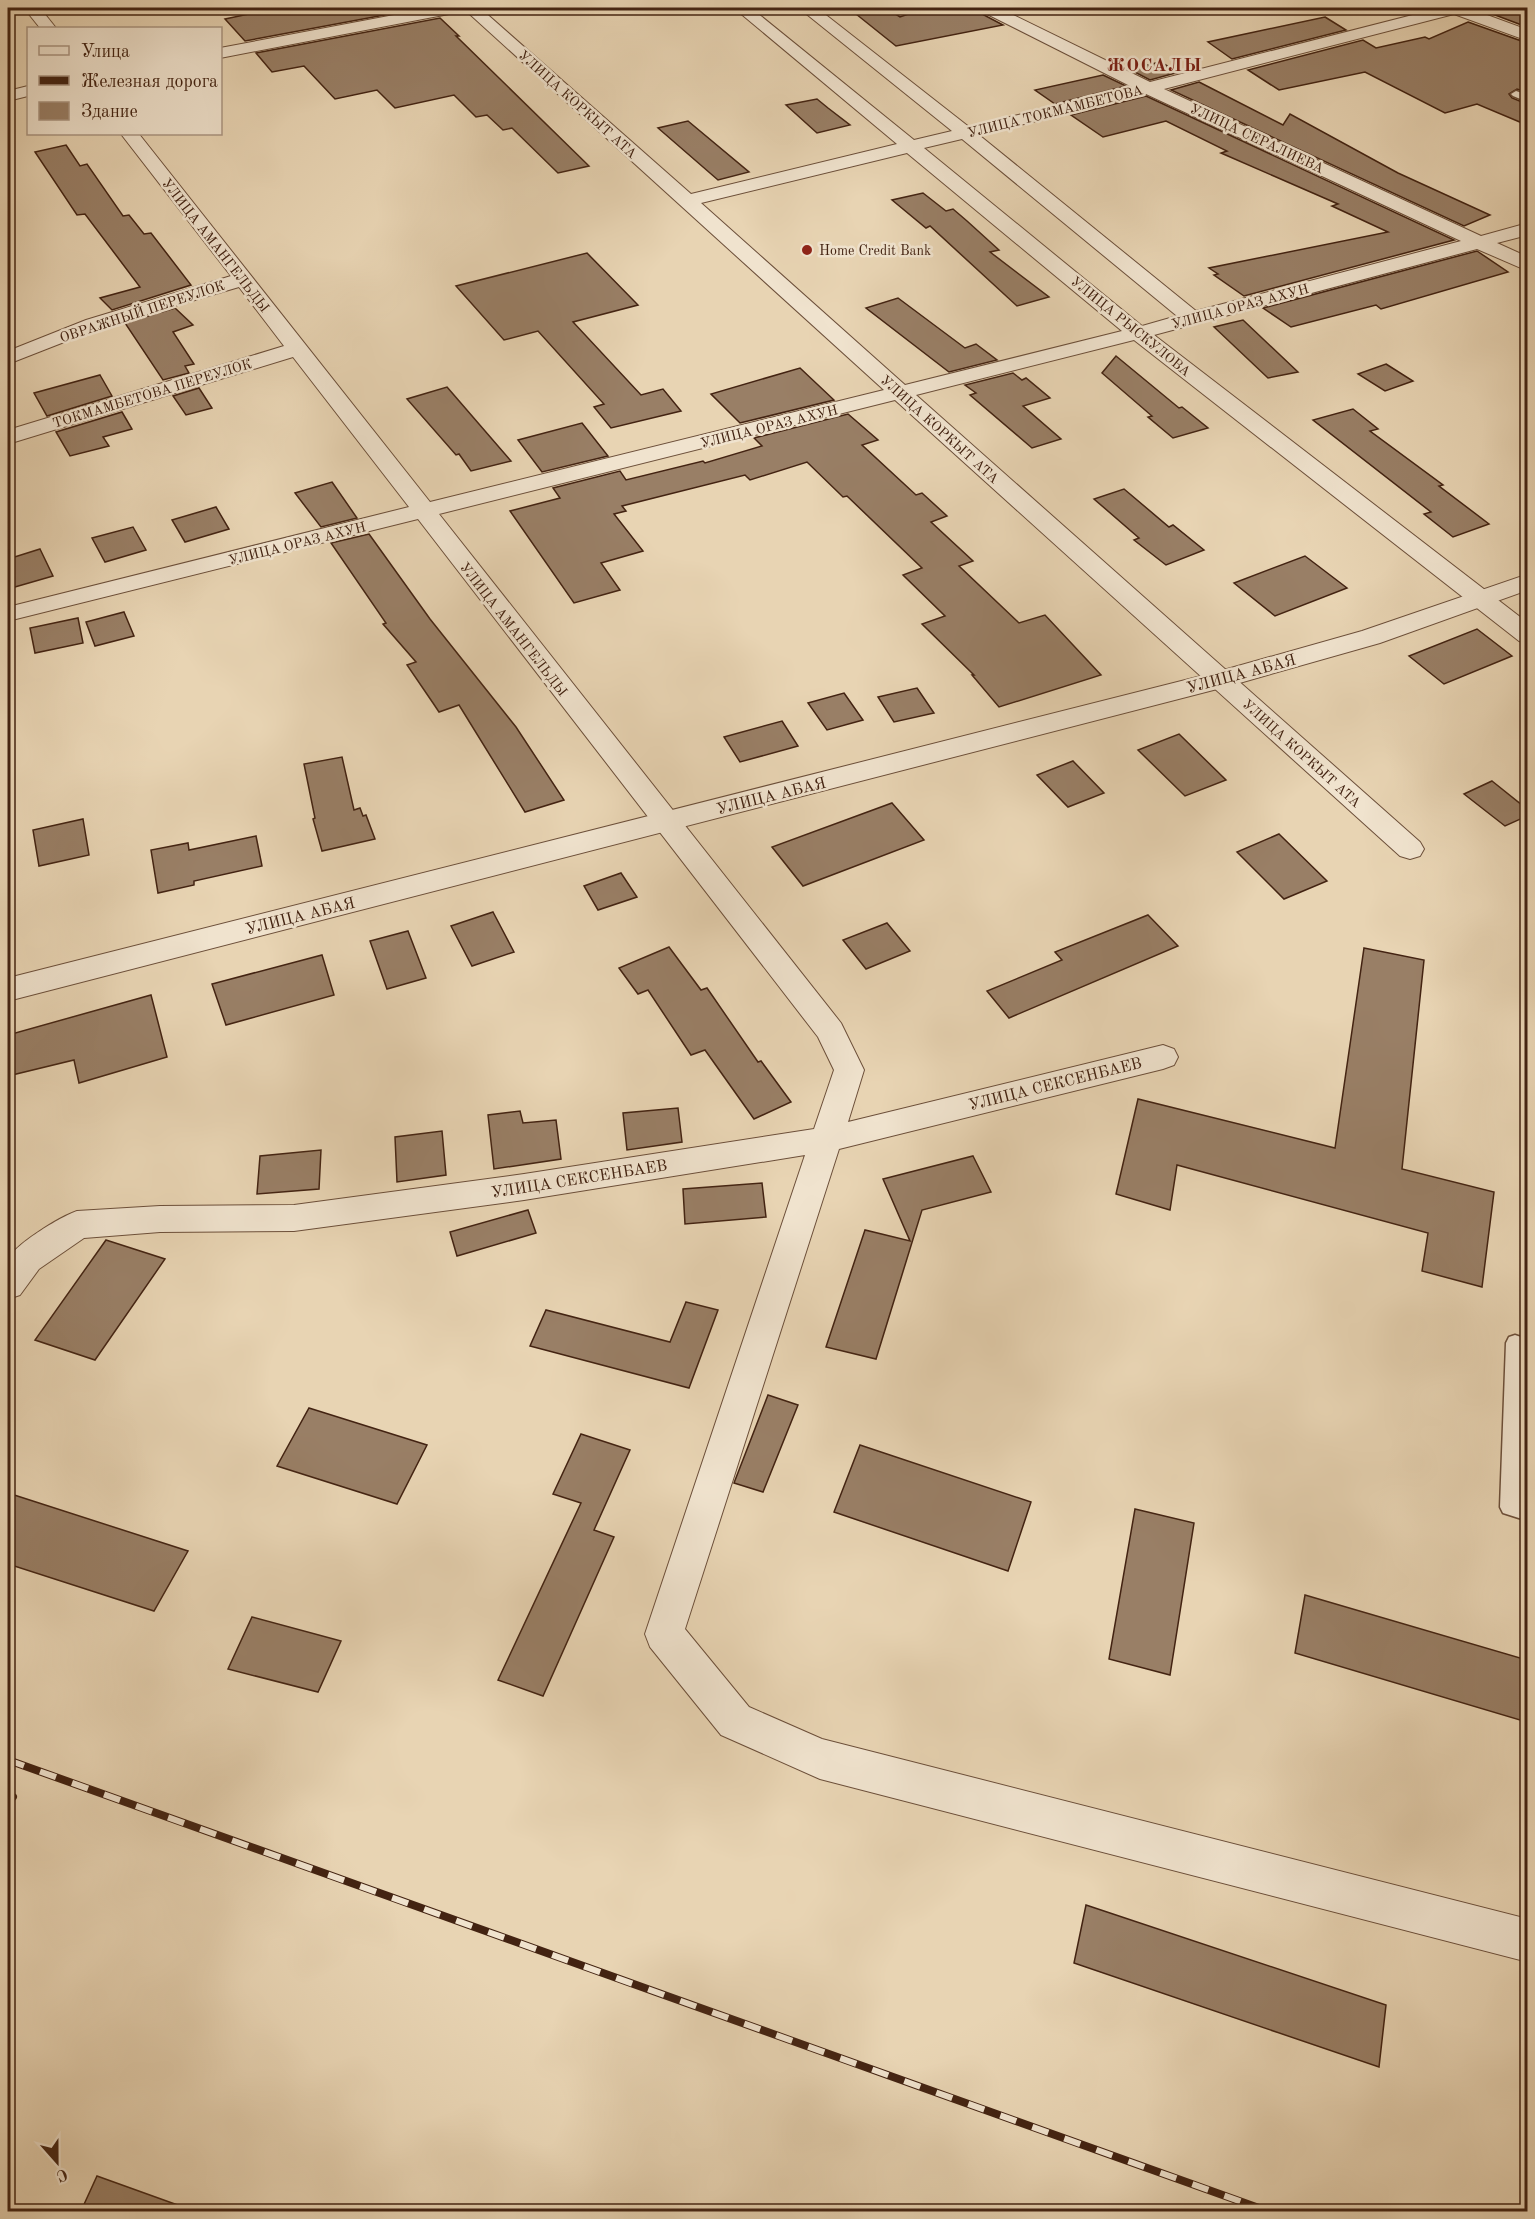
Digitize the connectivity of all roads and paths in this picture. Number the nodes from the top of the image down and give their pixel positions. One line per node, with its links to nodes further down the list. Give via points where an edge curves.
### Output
1 (32, 8): 8 (street)
2 (454, 8): 10 (street)
3 (471, 8): 19 (street, УЛИЦА КОРКЫТ АТА)
4 (742, 8): 18 (street, УЛИЦА РЫСКУЛОВА)
5 (807, 8): 16 (street)
6 (987, 8): 11 (street, УЛИЦА СЕРАЛИЕВА)
7 (1456, 8): 9 (street); 11 (street, УЛИЦА ТОКМАМБЕТОВА)
8 (47, 27)
9 (1527, 36)
10 (222, 53)
11 (1148, 88): 16 (street, УЛИЦА ТОКМАМБЕТОВА); 21 (street, УЛИЦА СЕРАЛИЕВА)
12 (27, 91): 14 (street)
13 (1516, 94): 15 (lane)
14 (8, 96)
15 (1527, 99)
16 (966, 133): 18 (street, УЛИЦА ТОКМАМБЕТОВА); 24 (street)
17 (131, 135): 23 (street, УЛИЦА АМАНГЕЛЬДЫ)
18 (910, 147): 19 (street, УЛИЦА ТОКМАМБЕТОВА); 25 (street, УЛИЦА РЫСКУЛОВА)
19 (687, 201): 28 (street, УЛИЦА КОРКЫТ АТА)
20 (1527, 230): 21 (street, УЛИЦА ОРАЗ АХУН)
21 (1481, 242): 22 (street, УЛИЦА СЕРАЛИЕВА); 24 (street, УЛИЦА ОРАЗ АХУН)
22 (1527, 265)
23 (243, 279): 26 (street, УЛИЦА АМАНГЕЛЬДЫ); 27 (street, ОВРАЖНЫЙ ПЕРЕУЛОК, via 93,324)
24 (1193, 319): 25 (street, УЛИЦА ОРАЗ АХУН)
25 (1138, 333): 28 (street, УЛИЦА ОРАЗ АХУН); 32 (street, УЛИЦА РЫСКУЛОВА)
26 (297, 349): 29 (street, ТОКМАМБЕТОВА ПЕРЕУЛОК); 30 (street, УЛИЦА АМАНГЕЛЬДЫ)
27 (8, 358)
28 (900, 393): 30 (street, УЛИЦА ОРАЗ АХУН); 35 (street, УЛИЦА КОРКЫТ АТА)
29 (8, 437)
30 (423, 512): 33 (street, УЛИЦА ОРАЗ АХУН); 36 (street, УЛИЦА АМАНГЕЛЬДЫ)
31 (1527, 581): 32 (street, УЛИЦА АБАЯ)
32 (1482, 599): 34 (street, УЛИЦА РЫСКУЛОВА); 35 (street, УЛИЦА АБАЯ, via 1371,637)
33 (8, 614)
34 (1527, 636)
35 (1220, 680): 36 (street, УЛИЦА АБАЯ); 37 (street, УЛИЦА КОРКЫТ АТА)
36 (664, 823): 38 (street, УЛИЦА АБАЯ); 40 (street, УЛИЦА АМАНГЕЛЬДЫ, via 842,1051 849,1070)
37 (1410, 849)
38 (8, 990)
39 (1163, 1057): 40 (street, УЛИЦА СЕКСЕНБАЕВ)
40 (828, 1139): 41 (street, УЛИЦА СЕКСЕНБАЕВ, via 294,1218 160,1219 76,1225 27,1259); 44 (street, УЛИЦА АМАНГЕЛЬДЫ, via 664,1634 735,1721 820,1759)
41 (8, 1285)
42 (1515, 1343): 43 (lane, via 1509,1507)
43 (1527, 1512)
44 (1527, 1941)

